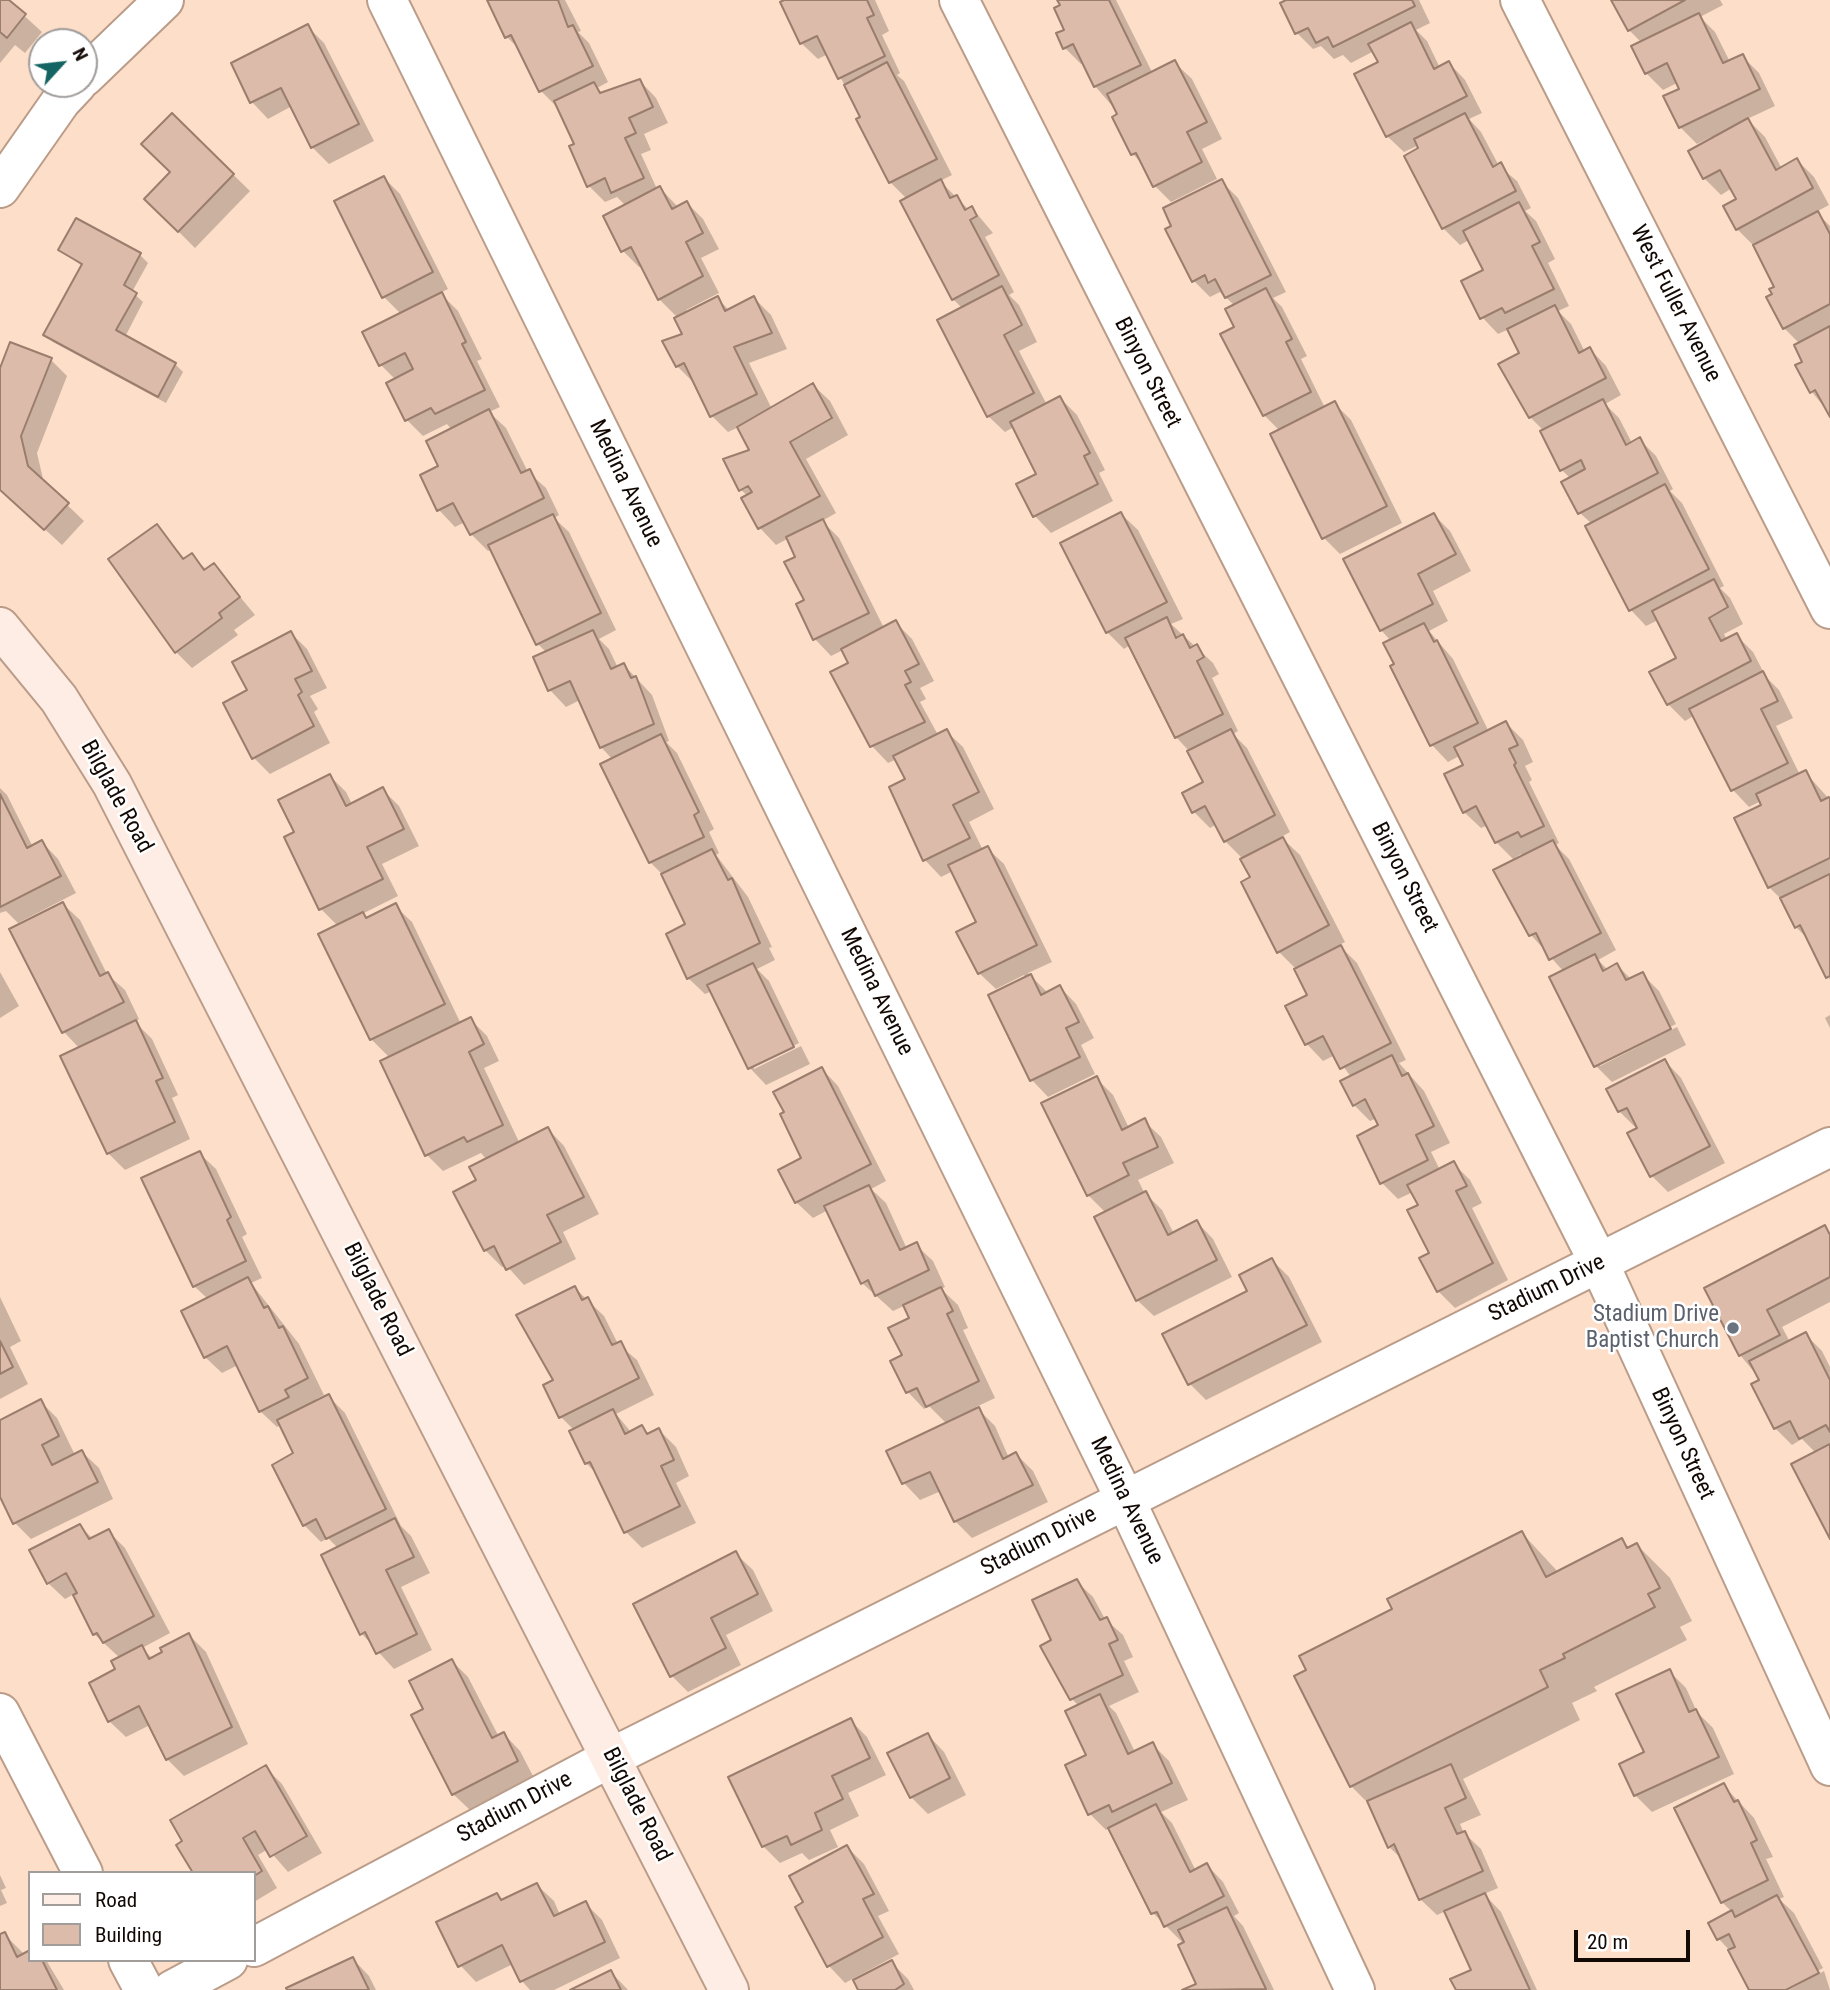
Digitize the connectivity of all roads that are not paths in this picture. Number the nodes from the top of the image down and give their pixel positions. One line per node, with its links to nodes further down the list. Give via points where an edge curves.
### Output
1 (164, 0): 5 (street)
2 (387, 0): 12 (street, Medina Avenue)
3 (958, 0): 11 (street, Binyon Street)
4 (1520, 0): 8 (street, West Fuller Avenue)
5 (98, 64)
6 (65, 98): 7 (street)
7 (0, 188)
8 (1830, 609)
9 (0, 626): 14 (street, Bilglade Road, via 59,699 112,784)
10 (1830, 1147): 11 (street, Stadium Drive)
11 (1599, 1263): 12 (street, Stadium Drive); 15 (street, Binyon Street)
12 (1125, 1499): 14 (street, Stadium Drive); 23 (street, Medina Avenue)
13 (0, 1713): 16 (street)
14 (612, 1757): 17 (street, Stadium Drive); 22 (street, Bilglade Road)
15 (1830, 1766)
16 (82, 1871)
17 (256, 1946)
18 (129, 1962): 20 (street)
19 (224, 1962): 21 (street)
20 (144, 1990)
21 (172, 1990)
22 (729, 1990)
23 (1355, 1990)

